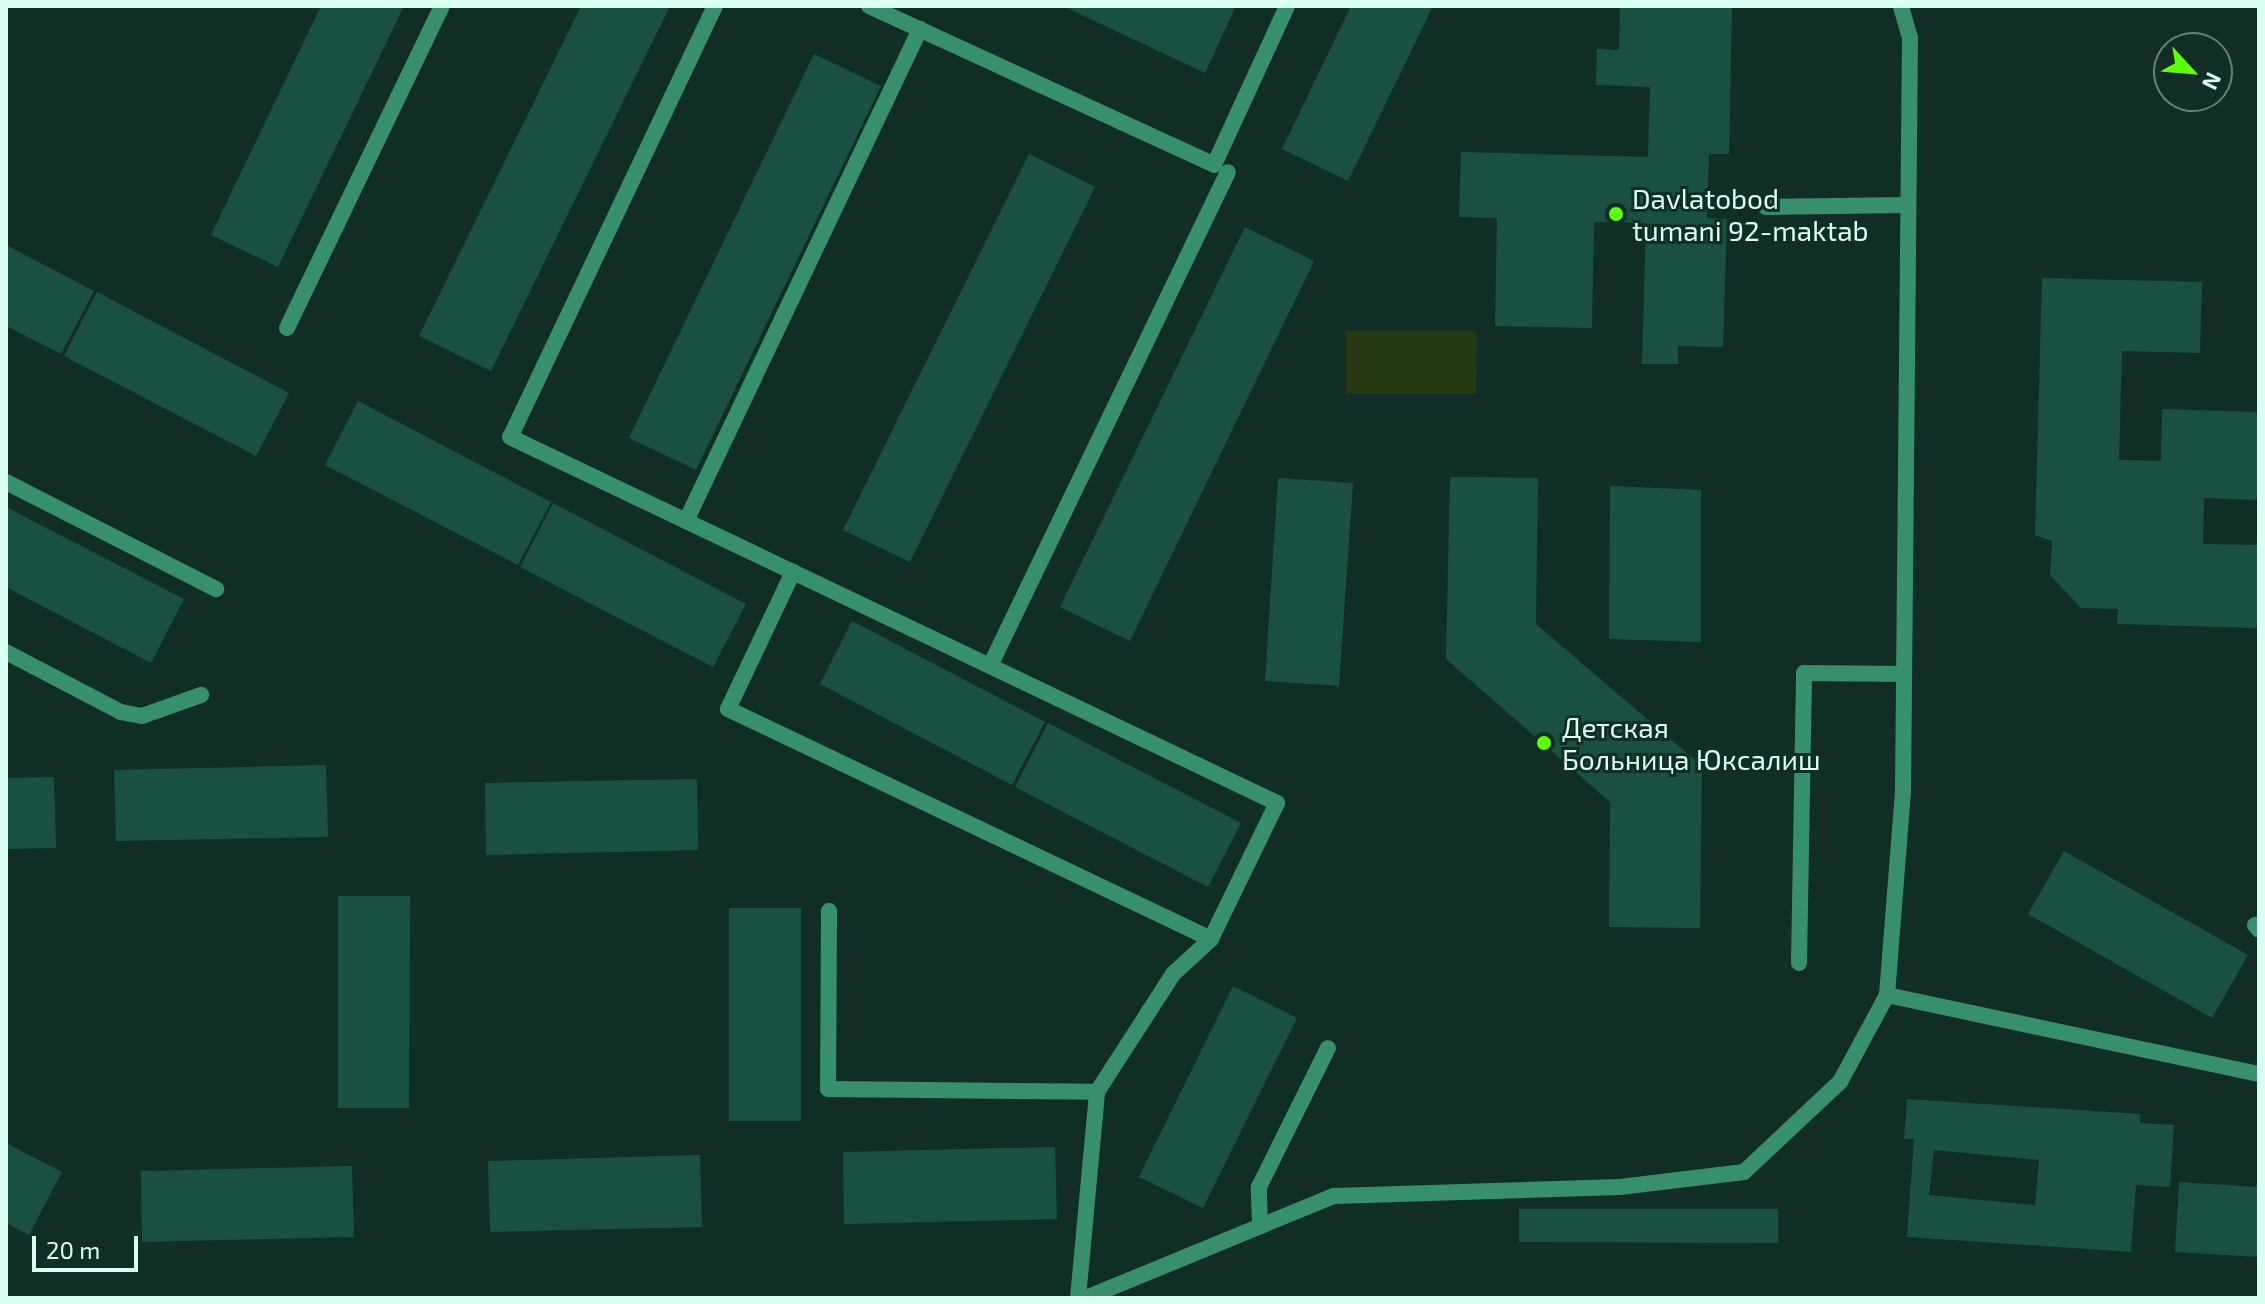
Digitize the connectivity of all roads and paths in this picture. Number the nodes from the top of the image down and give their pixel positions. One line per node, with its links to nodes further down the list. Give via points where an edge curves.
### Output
1 (442, 6): 10 (lane)
2 (715, 6): 12 (lane, via 510,437)
3 (869, 6): 6 (lane)
4 (1287, 6): 6 (lane, via 1214,165)
5 (1901, 6): 8 (lane, via 1910,38)
6 (920, 29): 12 (lane)
7 (1228, 172): 16 (lane)
8 (1908, 205): 9 (lane); 17 (lane)
9 (1766, 207)
10 (287, 328)
11 (6, 482): 14 (lane)
12 (686, 521): 13 (lane)
13 (793, 572): 16 (lane); 20 (lane, via 728,709)
14 (216, 589)
15 (6, 652): 18 (lane, via 121,712 142,716)
16 (990, 666): 20 (lane, via 1277,803)
17 (1904, 674): 21 (lane, via 1804,673); 22 (lane)
18 (201, 695)
19 (829, 911): 25 (lane, via 828,1089)
20 (1211, 939): 25 (lane, via 1173,974)
21 (1799, 963)
22 (1887, 995): 24 (lane); 26 (lane, via 1840,1082 1744,1172 1620,1187 1334,1196)
23 (1328, 1048): 26 (lane, via 1259,1187)
24 (2258, 1071)
25 (1097, 1092): 27 (lane)
26 (1260, 1225): 28 (lane)
27 (1078, 1298)
28 (1086, 1298)

